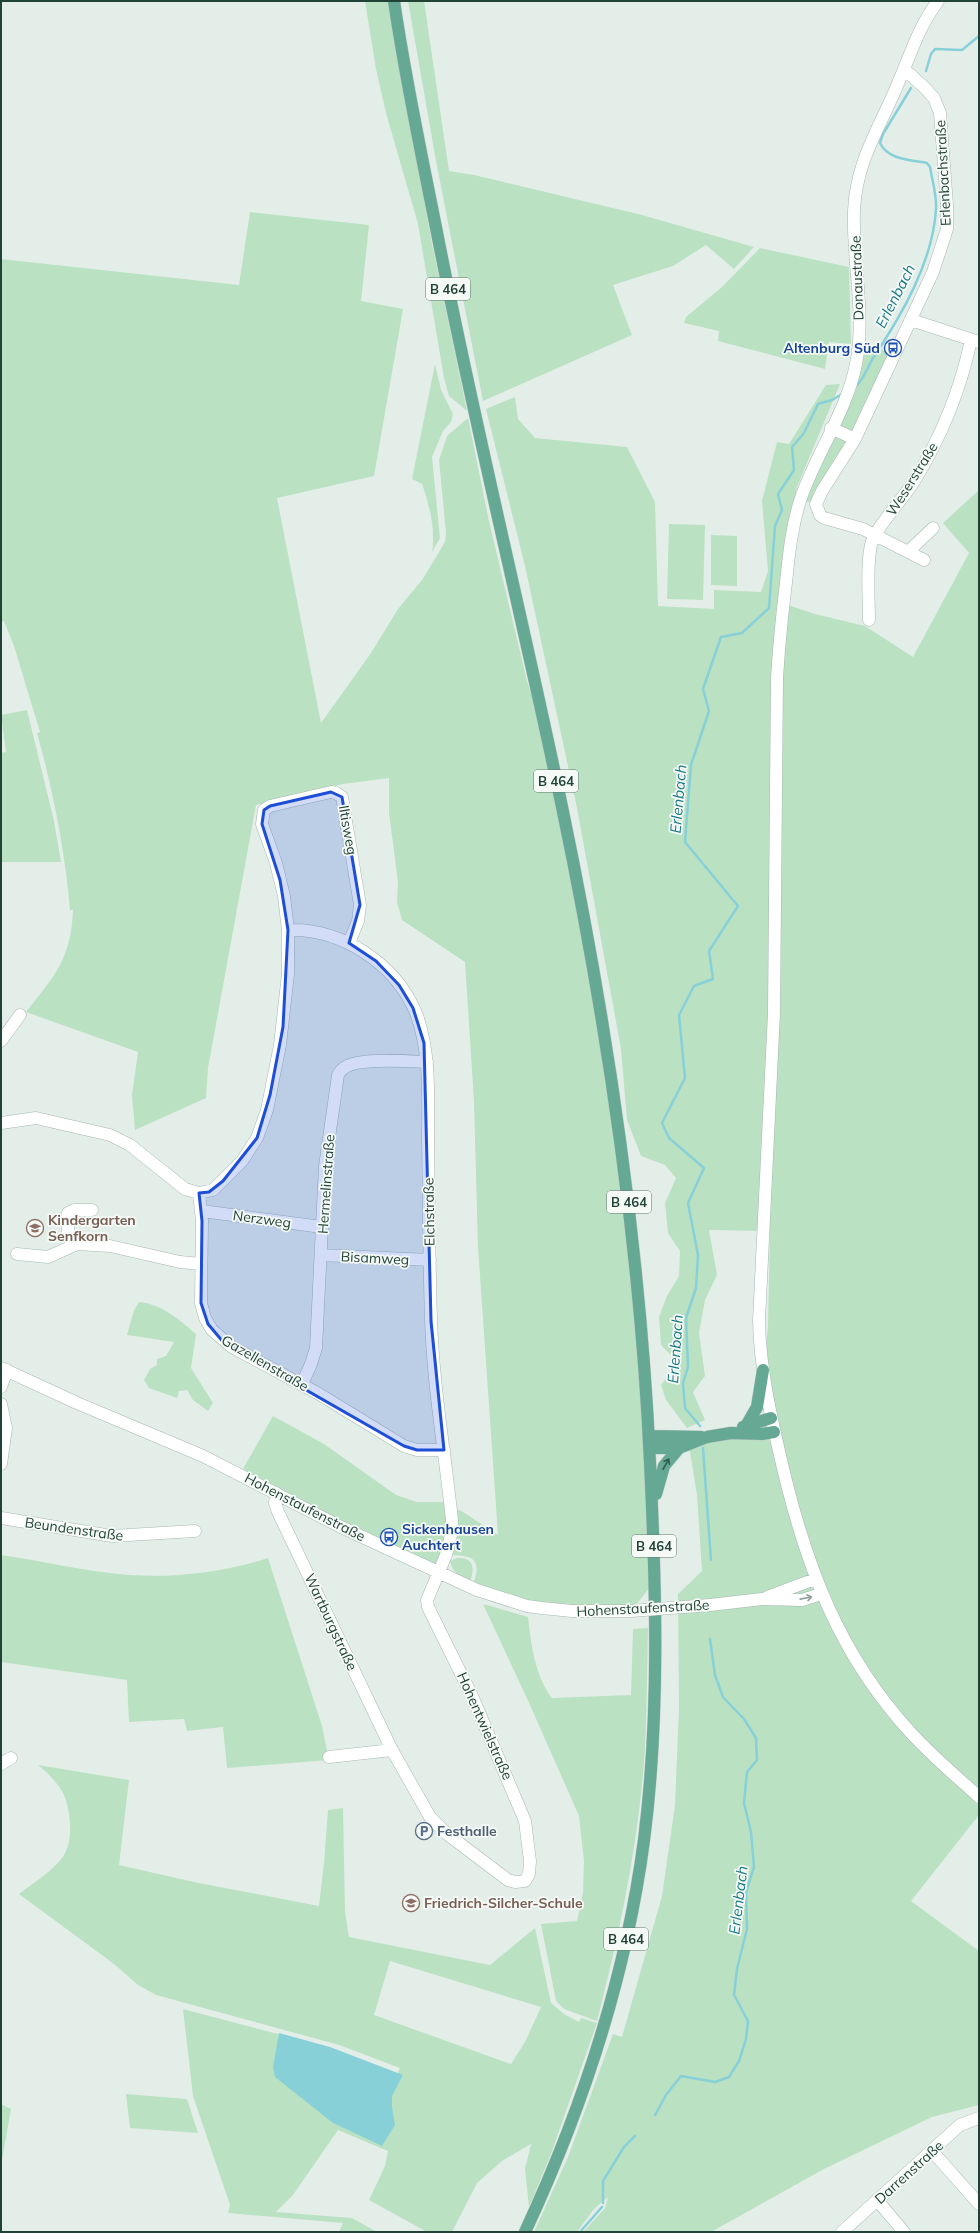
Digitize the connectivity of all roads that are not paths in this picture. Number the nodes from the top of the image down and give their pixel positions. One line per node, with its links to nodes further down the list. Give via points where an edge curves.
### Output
1 (394, 1): 38 (main road, B 464, via 418,142 469,390 561,802 600,1006 615,1095 634,1245)
2 (938, 1): 3 (street, Donaustraße, via 915,37)
3 (904, 69): 4 (street, Erlenbachstraße, via 934,98 940,113 948,212 947,229 938,261); 6 (street, Donaustraße, via 865,152 857,182 854,218 859,346 849,387)
4 (911, 320): 5 (street); 7 (street, Erlenbachstraße)
5 (975, 341): 9 (street, Weserstraße, via 943,429 912,484)
6 (831, 428): 7 (street); 29 (street, Donaustraße, via 808,478 796,516 780,632 773,1020 759,1297)
7 (855, 439): 9 (street, Erlenbachstraße, via 822,491 816,508 824,518)
8 (933, 528): 10 (street)
9 (876, 534): 10 (street, Erlenbachstraße); 12 (street, Weserstraße, via 871,546)
10 (909, 551): 11 (street, Erlenbachstraße)
11 (924, 560)
12 (869, 620)
13 (288, 930): 14 (street, Elchstraße, via 323,933); 14 (street, Iltisweg, via 280,880 262,824 264,810 277,802 336,792 342,797 360,905 358,921); 19 (street, via 288,974 284,1015 264,1119 257,1138 242,1161 213,1190)
14 (349, 943): 17 (street, Elchstraße, via 385,968 408,999 421,1028)
15 (20, 1015): 16 (street)
16 (1, 1041)
17 (427, 1062): 22 (street, Hermelinstraße, via 386,1061 352,1064 346,1066 338,1075 325,1166); 26 (street, Elchstraße)
18 (1, 1123): 19 (street, via 36,1118 110,1135 130,1145 185,1189)
19 (199, 1193): 21 (street, Gazellenstraße)
20 (92, 1210): 23 (street, via 74,1210 68,1213 68,1233)
21 (202, 1211): 22 (street, Nerzweg); 27 (street, Gazellenstraße)
22 (322, 1227): 25 (street, Hermelinstraße)
23 (77, 1244): 24 (street, via 48,1257); 27 (street, via 110,1246 180,1262)
24 (17, 1254)
25 (321, 1255): 26 (street, Bisamweg); 30 (street, Hermelinstraße, via 316,1348 312,1364)
26 (430, 1260): 40 (street, Elchstraße, via 431,1327)
27 (201, 1264): 30 (street, Gazellenstraße, via 201,1303 212,1330 228,1345)
28 (4, 1369): 31 (street); 42 (street, Hohenstaufenstraße, via 77,1404 189,1450)
29 (762, 1370): 33 (street, Donaustraße); 34 (main road, via 757,1407)
30 (302, 1384): 40 (street, Gazellenstraße, via 404,1446 421,1450)
31 (1, 1387)
32 (1, 1404): 41 (street, via 6,1428)
33 (771, 1418): 34 (main road); 35 (street, Donaustraße)
34 (746, 1426): 36 (main road)
35 (774, 1432): 36 (main road); 47 (street, Donaustraße, via 795,1517)
36 (731, 1433): 37 (main road)
37 (707, 1437): 38 (main road, via 680,1435); 39 (main road)
38 (650, 1442): 39 (main road); 43 (main road, B 464)
39 (679, 1448): 43 (main road, one-way to 39, via 664,1466)
40 (444, 1450): 46 (street, Elchstraße, via 452,1528)
41 (1, 1464)
42 (276, 1493): 46 (street, Hohenstaufenstraße, via 341,1527); 50 (street, Wartburgstraße, via 278,1512)
43 (653, 1511): 58 (main road, B 464, via 654,1729 648,1804 636,1888 618,1975 586,2084)
44 (1, 1518): 45 (street, Beundenstraße, via 112,1536)
45 (195, 1532)
46 (440, 1572): 49 (street, Hohenstaufenstraße, bridge, via 477,1590 527,1606 572,1611 631,1611); 53 (street, Hohentwielstraße, via 429,1592 428,1607 473,1698 526,1821 530,1870 528,1878)
47 (815, 1579): 48 (street, Donaustraße); 49 (street, Hohenstaufenstraße)
48 (821, 1594): 49 (street, Hohenstaufenstraße, one-way to 48, via 802,1600); 52 (street, Donaustraße, via 844,1641 873,1685 910,1732)
49 (762, 1599)
50 (392, 1750): 51 (street); 53 (street, Wartburgstraße, via 421,1802 440,1827 502,1875 515,1882)
51 (329, 1757)
52 (979, 1797)
53 (522, 1882)
54 (979, 2118): 55 (street, Darrenstraße, via 960,2125)
55 (932, 2151): 56 (street, Darrenstraße); 57 (street)
56 (877, 2200): 59 (street, Darrenstraße); 60 (street)
57 (979, 2204)
58 (525, 2232)
59 (842, 2232)
60 (904, 2232)

